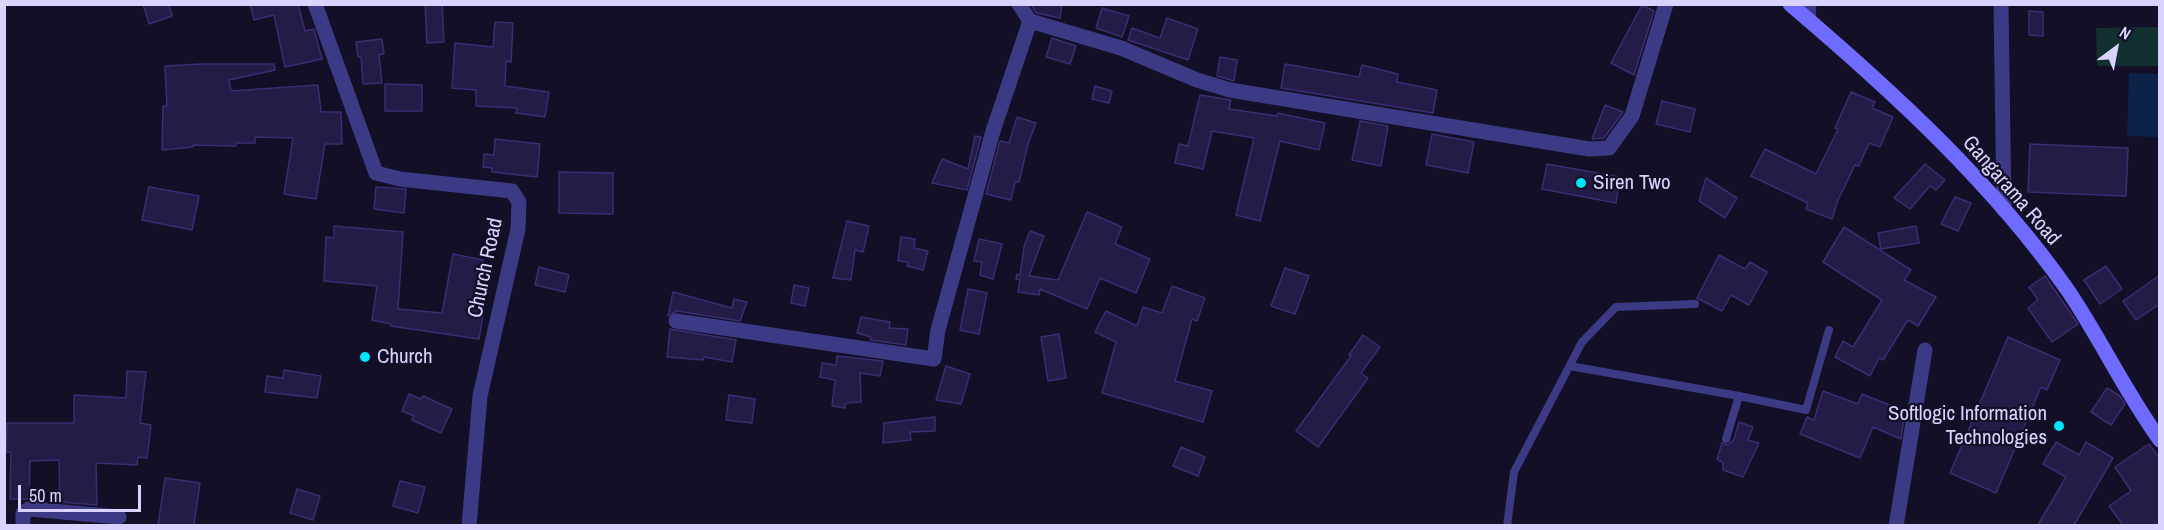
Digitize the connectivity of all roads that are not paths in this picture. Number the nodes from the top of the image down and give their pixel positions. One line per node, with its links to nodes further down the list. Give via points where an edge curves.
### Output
1 (315, 4): 19 (street, Church Road, via 376,173 512,191 519,202 518,229 480,396)
2 (1019, 4): 7 (street)
3 (1666, 4): 7 (street, via 1632,116 1609,148 1589,148 1230,90 1121,48)
4 (1790, 4): 6 (street, Gangarama Road)
5 (2001, 4): 8 (street)
6 (1808, 12): 8 (street, Gangarama Road)
7 (1030, 21): 10 (street, via 990,142 938,330 934,359)
8 (2004, 210): 16 (street, Gangarama Road, via 2069,292)
9 (1695, 304): 13 (lane, via 1616,307 1582,342)
10 (676, 321)
11 (1829, 330): 14 (lane, via 1806,410)
12 (1925, 350): 21 (street)
13 (1569, 366): 14 (lane); 20 (lane, via 1514,472)
14 (1739, 396): 15 (lane)
15 (1726, 439)
16 (2160, 440)
17 (119, 517): 18 (street, via 28,509 23,513)
18 (23, 525)
19 (469, 525)
20 (1507, 525)
21 (1896, 525)

